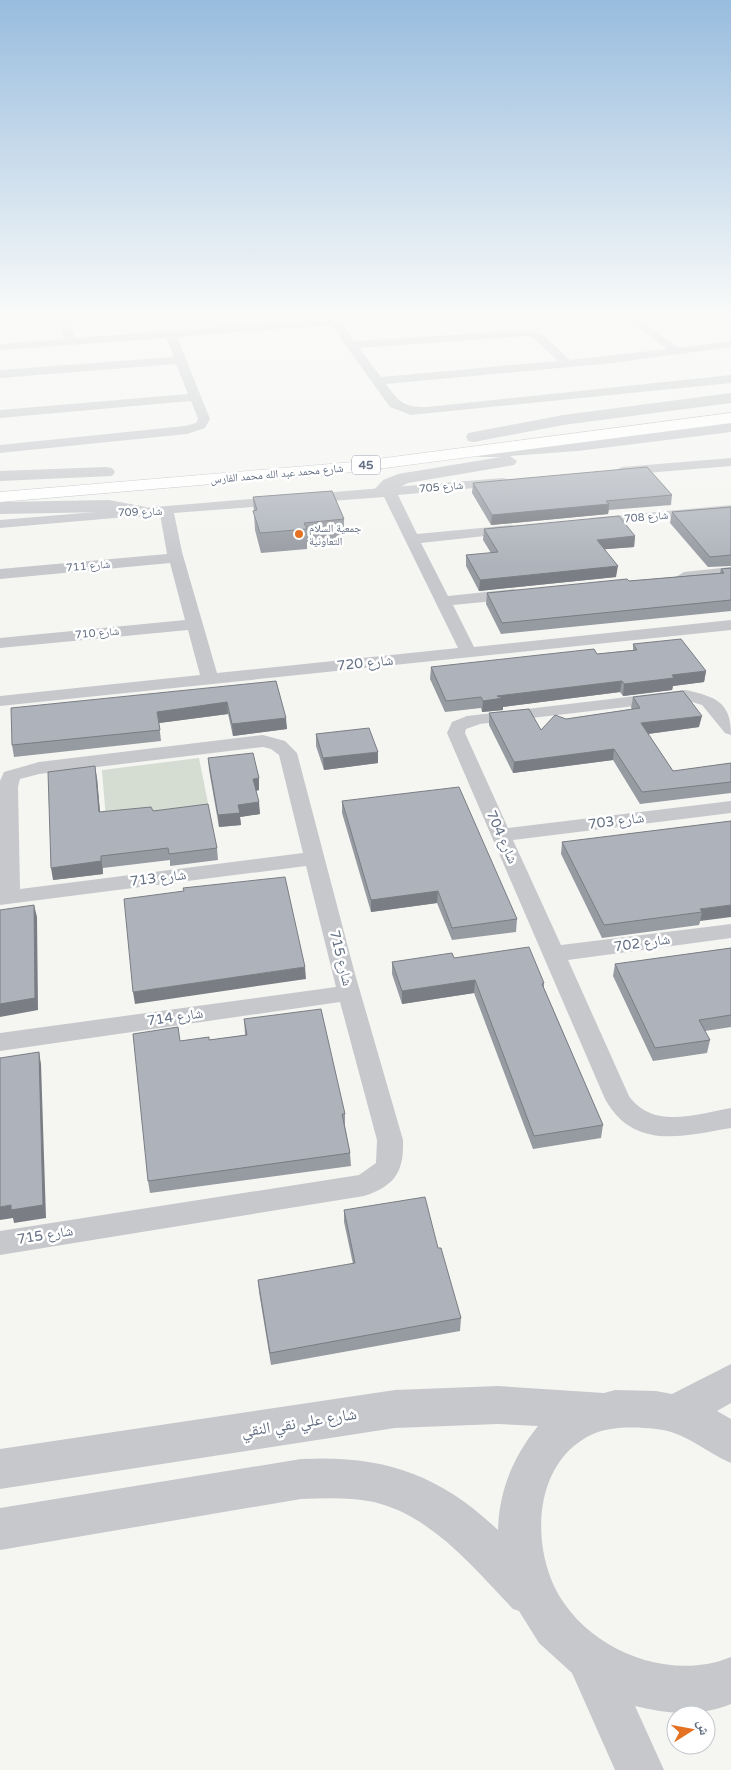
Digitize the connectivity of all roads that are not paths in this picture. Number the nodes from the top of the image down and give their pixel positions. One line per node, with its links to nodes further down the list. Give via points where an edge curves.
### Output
1 (143, 402): 7 (street)
2 (197, 402): 13 (street, via 204,422 195,428)
3 (394, 402): 4 (street, via 398,407 419,412)
4 (517, 402)
5 (704, 402): 10 (street, via 563,420)
6 (731, 406): 10 (main road)
7 (0, 414)
8 (731, 418): 14 (main road, شارع محمد عبد الله محمد الفارس / 45)
9 (731, 427): 12 (street)
10 (474, 437): 11 (main road)
11 (417, 442)
12 (588, 444): 14 (street); 22 (street)
13 (0, 448)
14 (433, 458): 20 (main road, شارع محمد عبد الله محمد الفارس / 45, via 278,475)
15 (731, 462): 17 (street)
16 (155, 467): 20 (main road, شارع محمد عبد الله محمد الفارس / 45)
17 (604, 473)
18 (0, 476): 20 (street)
19 (517, 480): 22 (street, شارع 705)
20 (104, 481): 21 (main road, شارع محمد عبد الله محمد الفارس / 45); 24 (main road, شارع محمد عبد الله محمد الفارس / 45); 25 (street, via 70,497)
21 (0, 482)
22 (407, 484): 23 (street, via 389,484)
23 (385, 492): 27 (street); 33 (street)
24 (0, 497)
25 (0, 504)
26 (0, 508): 29 (street, via 100,506)
27 (166, 509): 29 (street, شارع 709); 34 (street, شارع 709)
28 (731, 509): 30 (street, شارع 708)
29 (139, 511): 31 (street, شارع 709)
30 (576, 523)
31 (0, 524)
32 (528, 528): 33 (street)
33 (412, 539): 39 (street)
34 (176, 558): 36 (street, شارع 711); 40 (street, شارع 709)
35 (731, 572): 37 (street)
36 (0, 574)
37 (673, 578)
38 (529, 592): 39 (street)
39 (442, 601): 43 (street)
40 (194, 624): 42 (street, شارع 710); 44 (street, شارع 709)
41 (731, 625): 43 (street, شارع 720)
42 (0, 643)
43 (468, 652): 44 (street, شارع 720)
44 (210, 679): 45 (street, شارع 720)
45 (0, 701)
46 (731, 728): 48 (street, شارع 704, via 708,701 686,695 467,721 458,726 456,733)
47 (731, 807): 48 (street, شارع 703)
48 (501, 835): 52 (street, شارع 704)
49 (316, 858): 50 (street, شارع 713); 50 (street, شارع 715, via 288,753 278,744 262,741 39,768 11,776 8,787); 53 (street, شارع 715)
50 (4, 897)
51 (731, 931): 52 (street, شارع 702)
52 (553, 954): 55 (street, شارع 704, via 618,1099 630,1115 647,1124 668,1128)
53 (350, 993): 54 (street, شارع 714); 56 (street, شارع 715, via 390,1140 391,1162 384,1174 364,1185)
54 (0, 1042)
55 (731, 1118)
56 (0, 1243)
57 (731, 1382): 59 (street)
58 (601, 1411): 59 (street, via 638,1407); 61 (street, شارع علي نقي النقي, via 498,1406 395,1409); 63 (street, via 568,1426 542,1450 524,1482 517,1520 521,1561)
59 (676, 1413): 60 (street, via 716,1430)
60 (731, 1442)
61 (0, 1470)
62 (0, 1528): 63 (street, via 301,1480 330,1476 358,1478 386,1483 437,1507 483,1546)
63 (538, 1603): 64 (street, via 560,1634)
64 (590, 1660): 65 (street, via 634,1683 682,1690); 66 (street)
65 (731, 1680)
66 (640, 1770)

